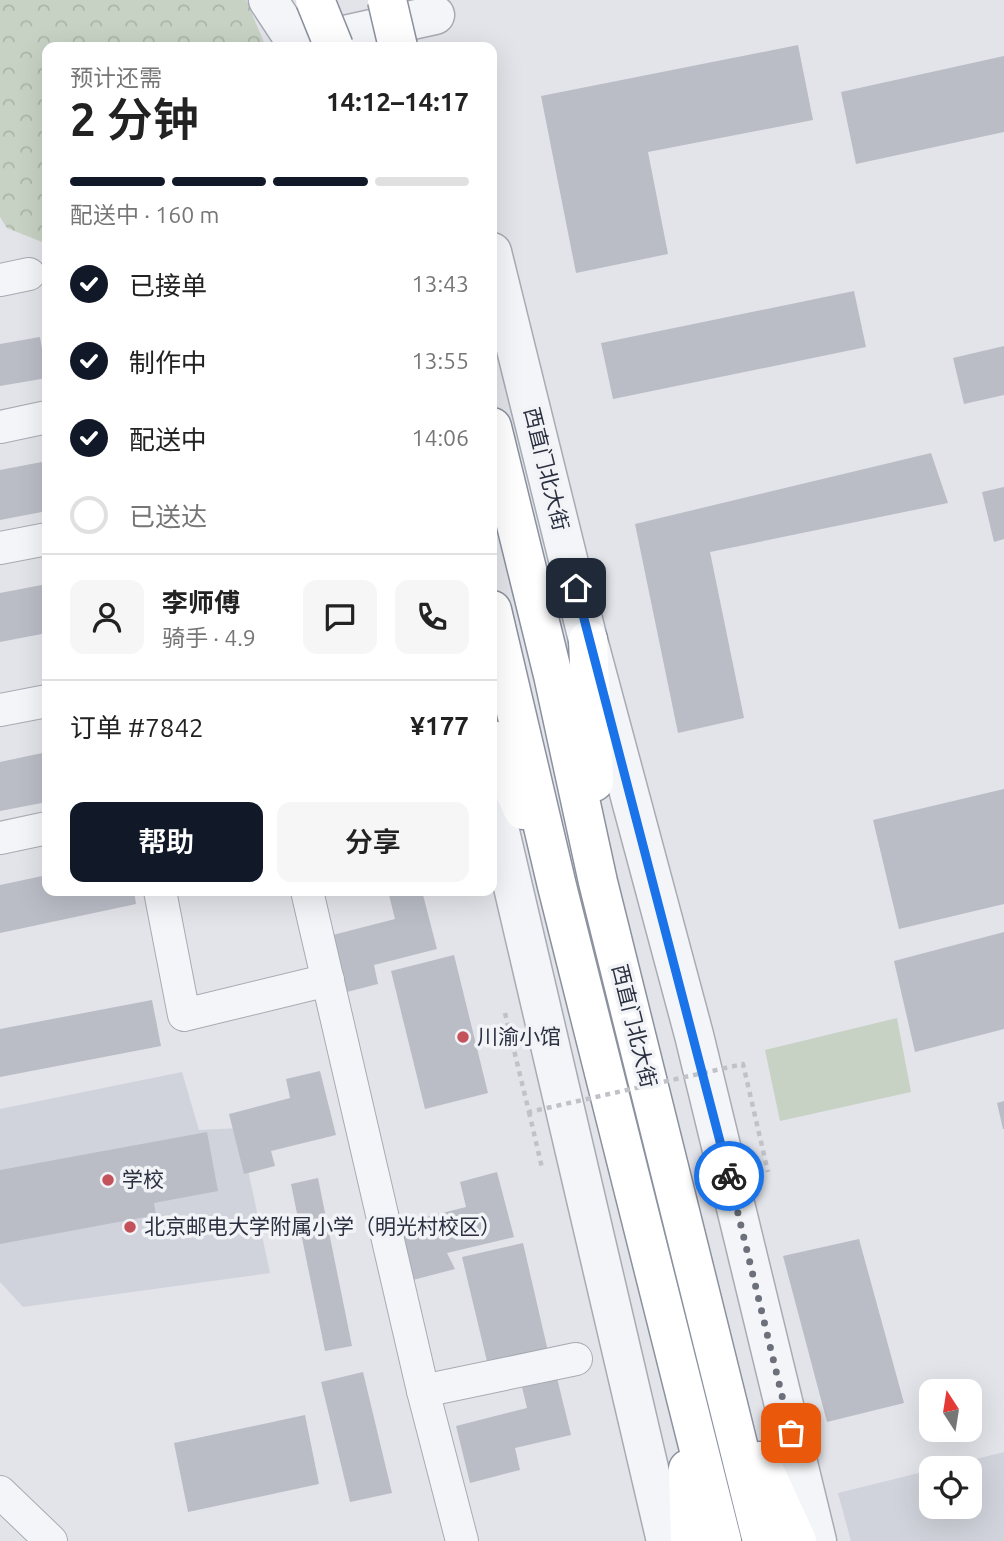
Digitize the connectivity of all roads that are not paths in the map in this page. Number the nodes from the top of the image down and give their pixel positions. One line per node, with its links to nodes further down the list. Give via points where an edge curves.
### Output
1 (268, 0): 4 (street)
2 (315, 0): 5 (highway, bridge)
3 (415, 18): 6 (street)
4 (307, 42)
5 (311, 42)
6 (326, 42)
7 (497, 271): 14 (street, 西直门北大街)
8 (42, 419): 9 (street)
9 (0, 427)
10 (497, 447): 21 (highway, 西直门北大街)
11 (42, 540): 12 (street)
12 (0, 548)
13 (497, 630): 22 (highway, 西直门北大街)
14 (589, 640): 21 (highway); 38 (street, 西直门北大街, via 694,1035)
15 (42, 702): 16 (street)
16 (0, 710)
17 (497, 751): 22 (highway)
18 (497, 818): 33 (street)
19 (42, 829): 20 (street)
20 (0, 838)
21 (598, 882): 27 (highway, 西直门北大街)
22 (558, 886): 29 (highway, 西直门北大街)
23 (161, 896): 25 (street, via 184,1015)
24 (308, 896): 25 (street)
25 (328, 980): 28 (street)
26 (576, 1359): 28 (street)
27 (721, 1378): 36 (highway, 西直门北大街); 37 (highway)
28 (423, 1391): 32 (street)
29 (687, 1407): 34 (highway); 35 (highway, 西直门北大街)
30 (0, 1492): 31 (street)
31 (51, 1541)
32 (462, 1541)
33 (666, 1541)
34 (690, 1541)
35 (722, 1541)
36 (762, 1541)
37 (797, 1541)
38 (817, 1541)

